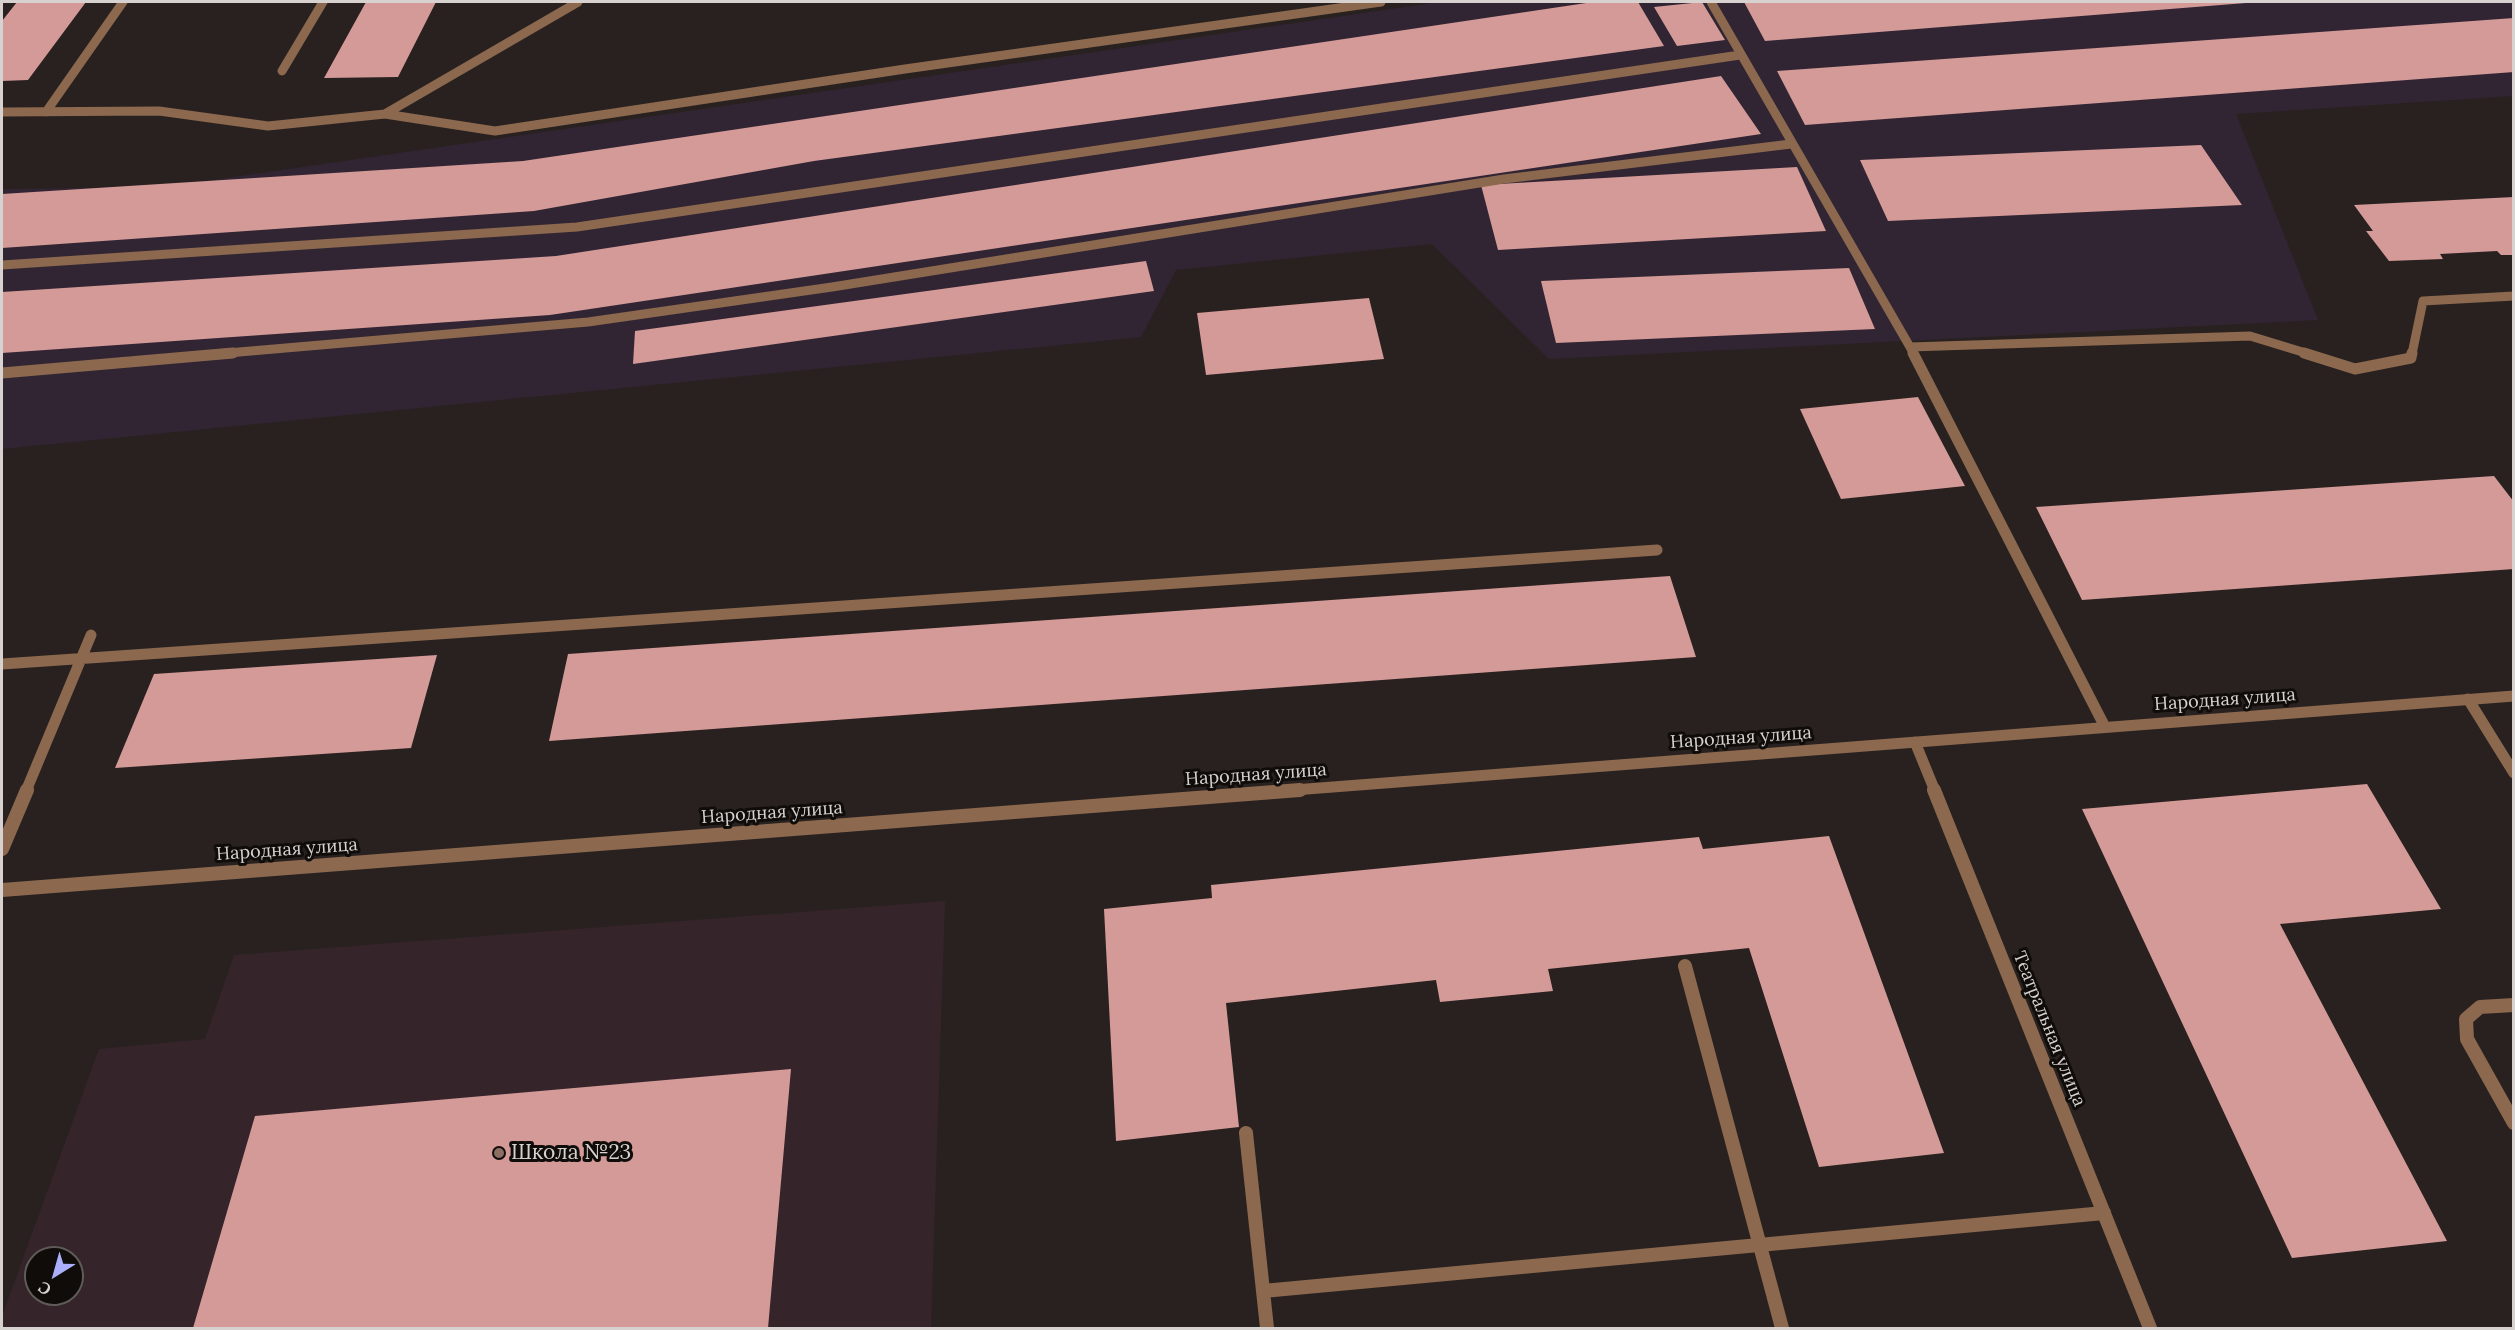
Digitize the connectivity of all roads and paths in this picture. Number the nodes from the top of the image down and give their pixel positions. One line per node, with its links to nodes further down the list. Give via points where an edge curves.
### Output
1 (123, 2): 9 (street)
2 (323, 2): 7 (street)
3 (578, 2): 10 (street)
4 (1381, 2): 10 (street, via 495,131)
5 (1711, 2): 6 (street)
6 (1740, 55): 11 (street); 12 (street, via 578,227)
7 (282, 71)
8 (2, 112): 9 (street)
9 (46, 112): 10 (street, via 159,111 268,126)
10 (385, 114)
11 (1791, 144): 14 (street); 15 (street, via 1504,179 832,287 588,322)
12 (2, 265)
13 (2514, 296): 14 (street, via 2423,301 2411,358 2355,369 2250,336)
14 (1910, 347): 22 (street)
15 (2, 373)
16 (1657, 550): 18 (street)
17 (91, 635): 18 (street)
18 (81, 659): 19 (street); 25 (street)
19 (2, 664)
20 (2514, 696): 21 (street, Народная улица)
21 (2468, 699): 22 (street, Народная улица); 24 (street)
22 (2105, 727): 23 (street, Народная улица)
23 (1915, 742): 26 (street, Народная улица); 31 (street, Театральная улица)
24 (2514, 774)
25 (2, 849)
26 (2, 890)
27 (1685, 966): 32 (street)
28 (2514, 1005): 29 (street, via 2480,1007 2466,1019 2467,1039)
29 (2514, 1123)
30 (1246, 1133): 33 (street)
31 (2104, 1213): 32 (street); 36 (street, Театральная улица)
32 (1759, 1244): 33 (street); 35 (street)
33 (1263, 1291): 34 (street)
34 (1267, 1329)
35 (1782, 1329)
36 (2150, 1329)

